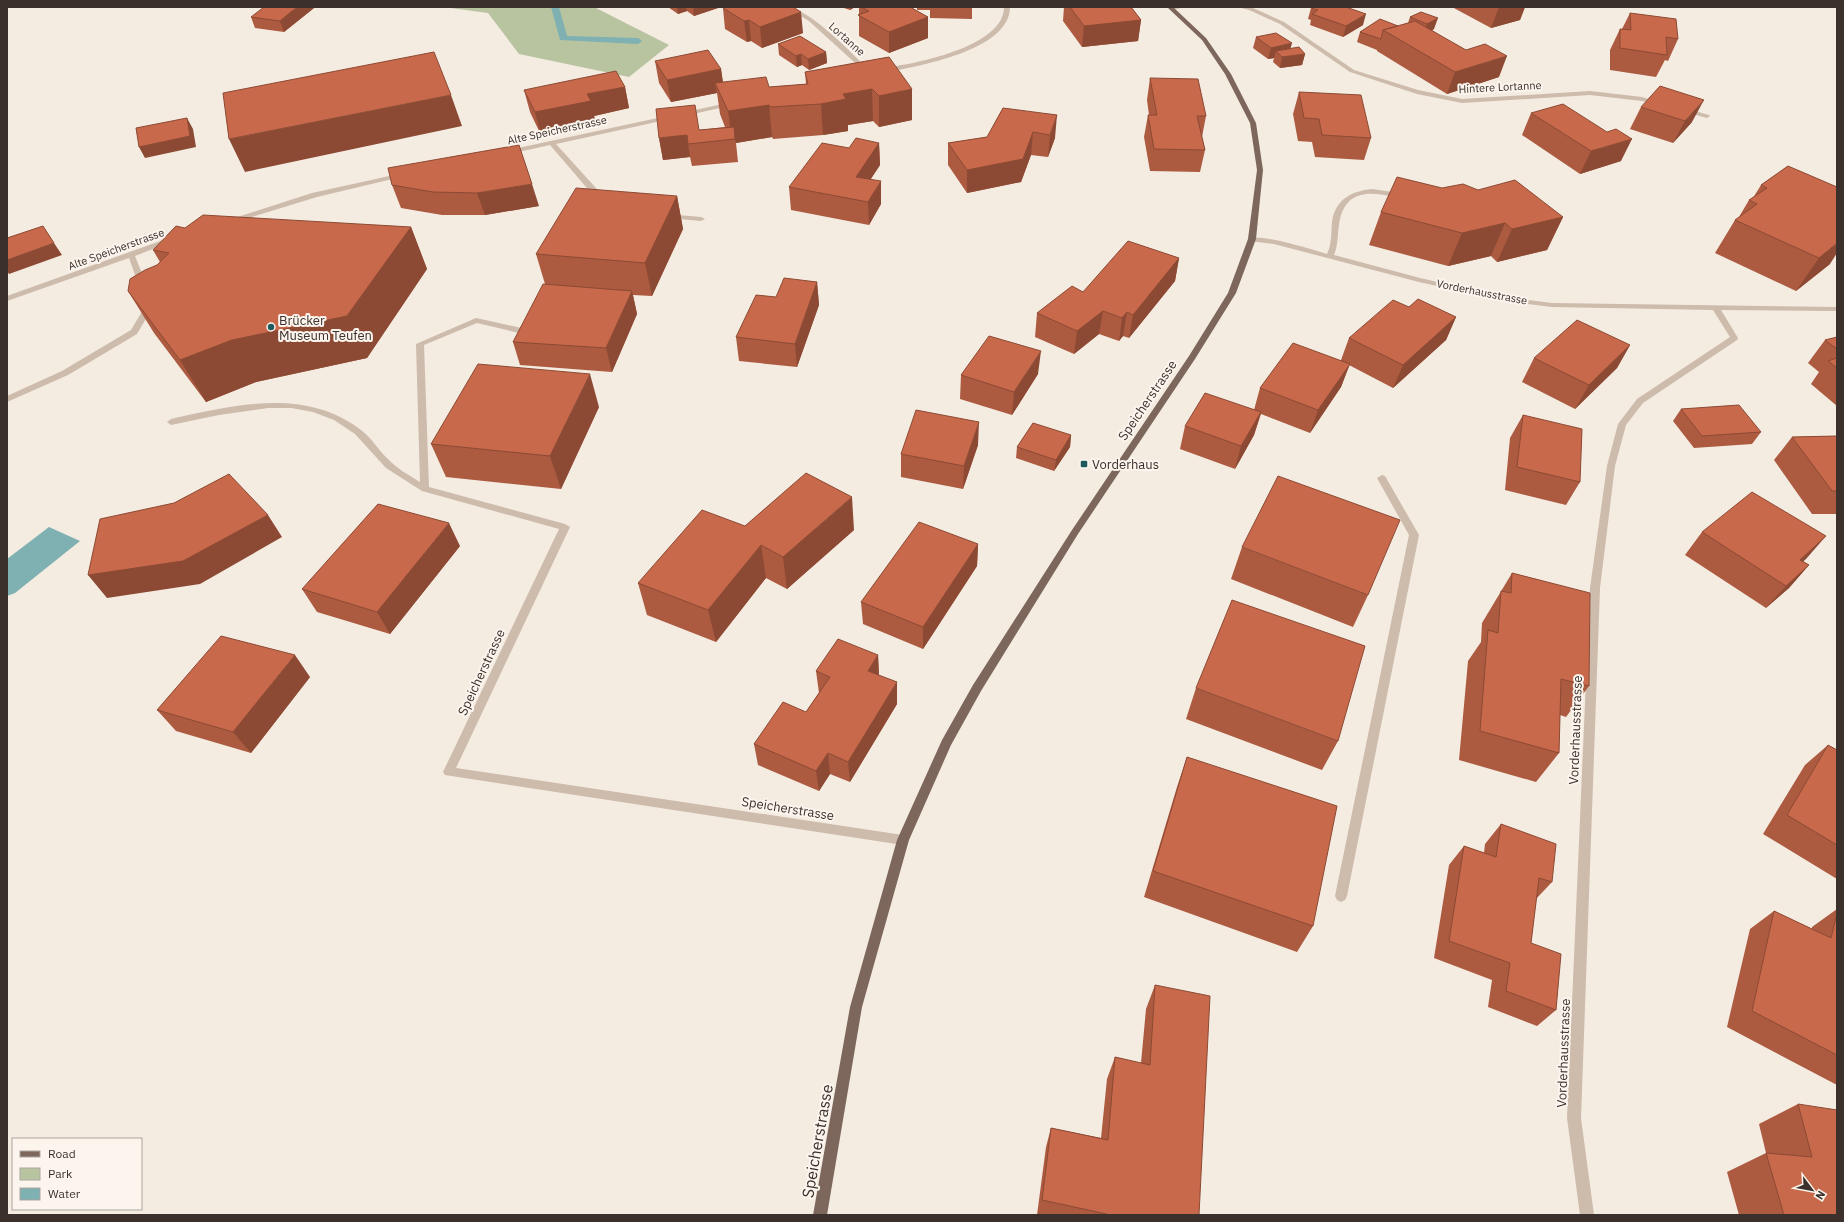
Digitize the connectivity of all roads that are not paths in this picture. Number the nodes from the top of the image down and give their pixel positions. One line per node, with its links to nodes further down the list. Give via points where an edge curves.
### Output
1 (788, 7): 5 (street, Lortanne, via 812,20)
2 (1007, 7): 5 (street, via 1005,19 991,35 974,45 943,57)
3 (1175, 7): 20 (main road, Speicherstrasse, via 1204,39 1228,74 1253,124 1260,170)
4 (1240, 7): 8 (street, Hintere Lortanne, via 1251,9 1282,23 1352,71 1417,92 1462,101 1590,93)
5 (875, 74): 6 (street)
6 (864, 76)
7 (739, 103): 11 (street, Alte Speicherstrasse)
8 (1664, 104)
9 (1679, 108): 10 (street)
10 (1708, 116)
11 (552, 142): 12 (street, Alte Speicherstrasse); 15 (street)
12 (502, 153)
13 (414, 172): 18 (street, via 316,195)
14 (1410, 203): 22 (street, via 1406,198 1387,192 1368,191 1353,194 1341,203 1336,220 1335,244)
15 (607, 206)
16 (664, 216): 17 (street)
17 (701, 219)
18 (218, 224)
19 (175, 239): 21 (street, Alte Speicherstrasse)
20 (1252, 239): 22 (street, Vorderhausstrasse); 31 (main road, Speicherstrasse, via 1228,299 1188,364 1074,532 977,688 946,744)
21 (131, 254): 23 (street, Alte Speicherstrasse); 27 (street, via 151,305 134,332 65,373)
22 (1330, 256): 24 (street, Vorderhausstrasse, via 1504,299 1552,305)
23 (7, 299)
24 (1716, 308): 25 (street, Vorderhausstrasse); 34 (street, Vorderhausstrasse, via 1734,338 1640,401 1622,424 1611,466 1595,588 1574,1118)
25 (1837, 309)
26 (519, 330): 30 (street, via 476,320 420,344)
27 (7, 399)
28 (171, 422): 30 (street, via 254,405 295,405 325,412 359,432 386,463)
29 (1382, 478): 32 (street, via 1414,535)
30 (425, 489): 31 (street, Speicherstrasse, via 565,527 449,772)
31 (903, 840): 33 (main road, Speicherstrasse, via 856,1007)
32 (1341, 896)
33 (820, 1215)
34 (1587, 1215)

